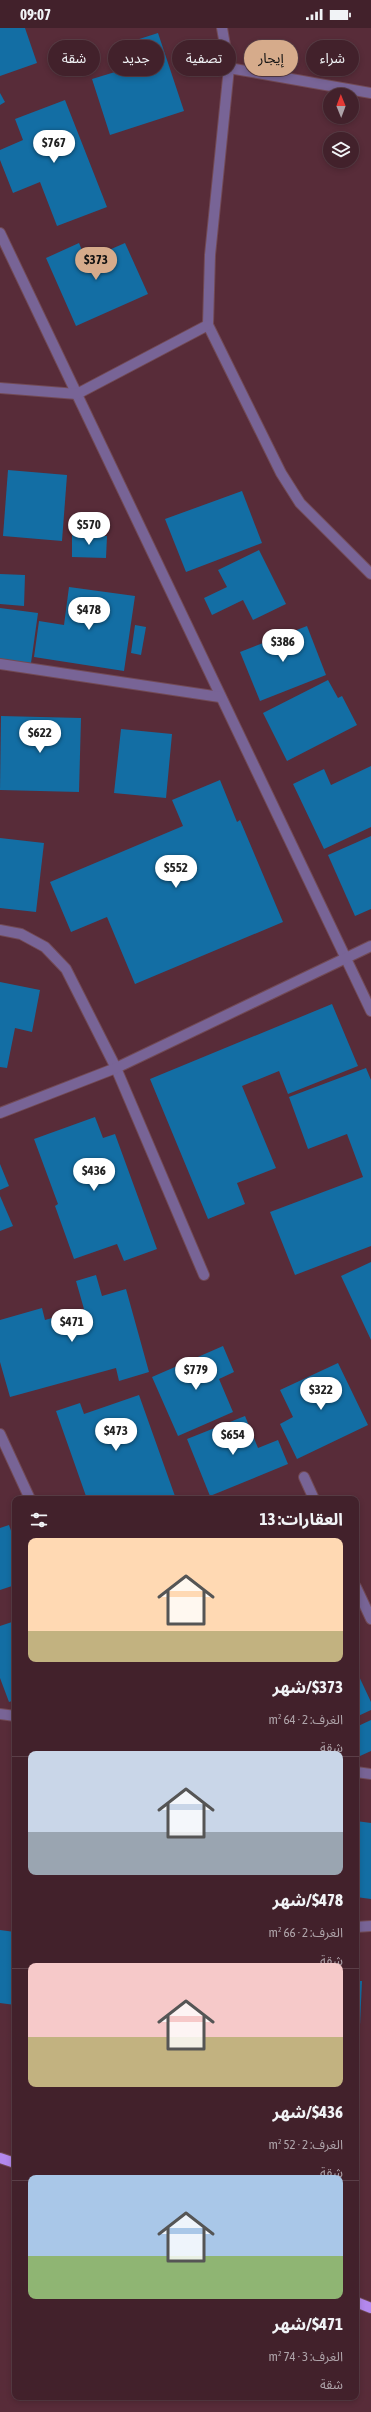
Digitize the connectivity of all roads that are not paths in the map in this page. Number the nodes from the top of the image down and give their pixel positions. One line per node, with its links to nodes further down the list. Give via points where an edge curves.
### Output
1 (222, 28): 2 (street)
2 (224, 40)
3 (236, 69): 5 (street)
4 (228, 76): 7 (street, via 210,255)
5 (371, 93)
6 (0, 233): 9 (street)
7 (208, 325): 9 (street); 10 (street, via 282,473 300,503)
8 (0, 388): 9 (street)
9 (77, 394): 12 (street)
10 (371, 574)
11 (0, 664): 12 (street)
12 (220, 698): 15 (street)
13 (0, 930): 17 (street, via 21,934 45,947 66,969)
14 (371, 946): 15 (street)
15 (346, 959): 16 (street); 17 (street)
16 (371, 1011)
17 (116, 1068): 18 (street); 19 (street)
18 (0, 1113)
19 (204, 1275)
20 (0, 1434): 22 (street)
21 (304, 1477): 23 (street)
22 (29, 1496)
23 (313, 1496)
24 (359, 1593): 25 (street)
25 (371, 1619)
26 (0, 1714): 27 (street)
27 (12, 1716)
28 (359, 1772): 29 (street)
29 (371, 1774)
30 (371, 1926): 31 (street)
31 (359, 1927)
32 (0, 2158): 33 (main road)
33 (12, 2162)
34 (359, 2303): 35 (main road)
35 (371, 2308)

